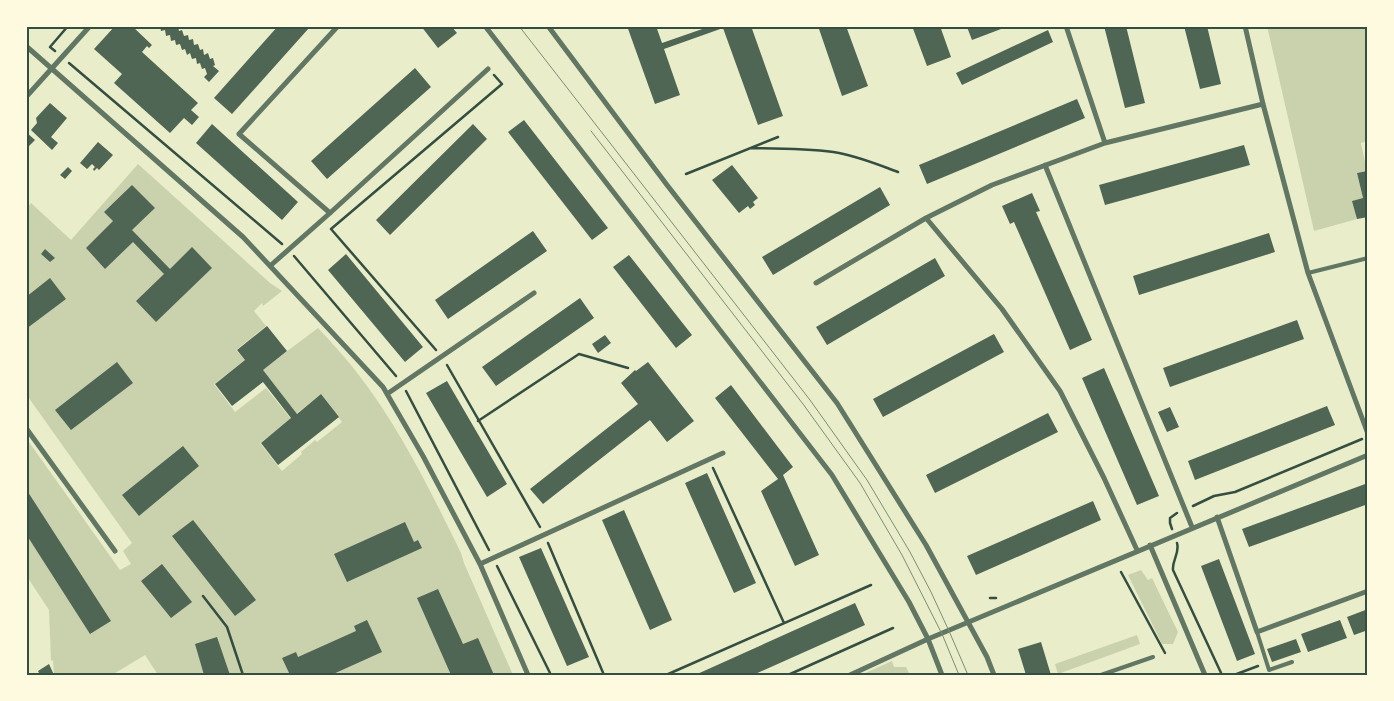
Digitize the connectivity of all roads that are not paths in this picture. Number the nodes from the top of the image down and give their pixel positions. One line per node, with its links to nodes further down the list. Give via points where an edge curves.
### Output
1 (90, 26): 8 (street)
2 (338, 26): 14 (street, via 239,134)
3 (485, 26): 35 (street, via 832,475)
4 (548, 26): 33 (street, via 837,403 926,545)
5 (1066, 26): 12 (street)
6 (1245, 26): 11 (street)
7 (26, 46): 8 (street)
8 (52, 69): 10 (street); 17 (street, via 243,238)
9 (488, 69): 14 (street)
10 (26, 97)
11 (1263, 104): 12 (street); 18 (street)
12 (1105, 143): 13 (street)
13 (1045, 165): 15 (street, via 992,185); 27 (street)
14 (330, 213): 17 (street)
15 (926, 218): 19 (street); 30 (street, via 1002,308 1060,391)
16 (1368, 258): 18 (lane)
17 (270, 266): 21 (street)
18 (1308, 273): 23 (street)
19 (816, 283)
20 (534, 293): 21 (street)
21 (387, 394): 31 (street, via 424,456)
22 (26, 428): 29 (street)
23 (1368, 435)
24 (723, 453): 31 (street)
25 (1368, 455): 26 (street)
26 (1217, 517): 27 (street); 34 (street)
27 (1192, 527): 28 (street)
28 (1150, 545): 30 (street); 43 (street)
29 (115, 550)
30 (1138, 550): 33 (street)
31 (480, 564): 38 (street)
32 (1368, 591): 34 (street)
33 (969, 622): 35 (street); 41 (street)
34 (1257, 632): 37 (lane, via 1269,670)
35 (928, 639): 39 (street); 40 (street)
36 (1153, 657): 42 (lane)
37 (1292, 662)
38 (528, 675)
39 (850, 675)
40 (942, 675)
41 (994, 675)
42 (1101, 675)
43 (1206, 675)

